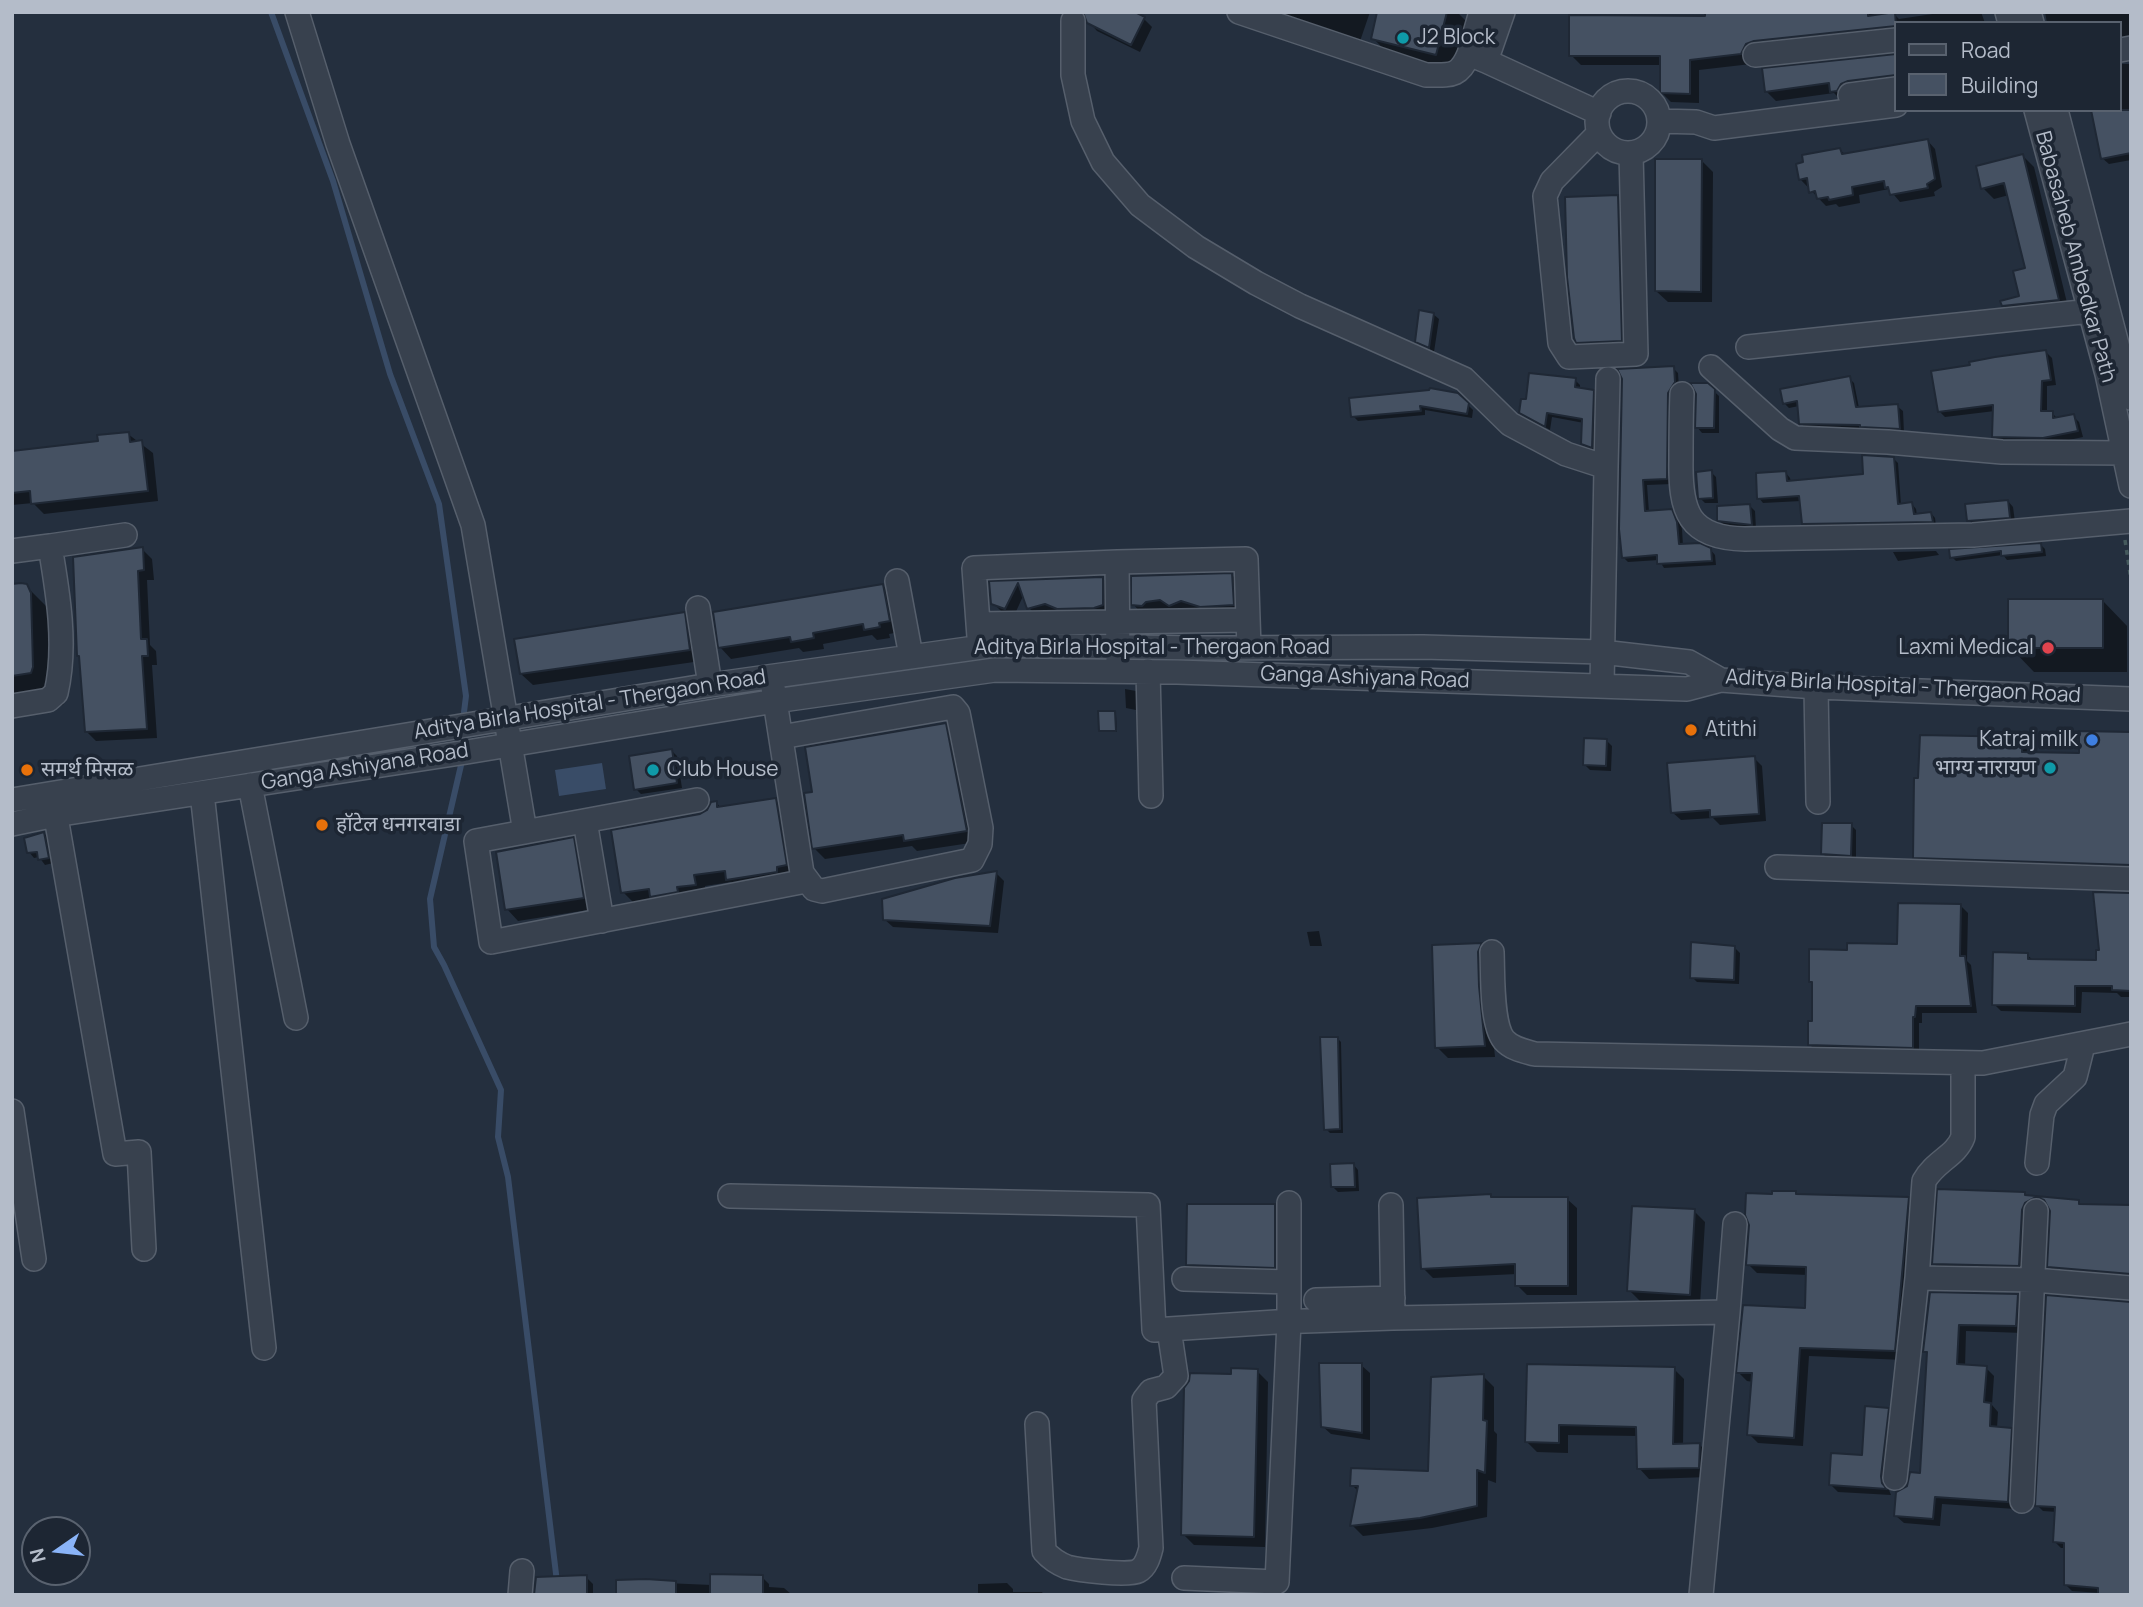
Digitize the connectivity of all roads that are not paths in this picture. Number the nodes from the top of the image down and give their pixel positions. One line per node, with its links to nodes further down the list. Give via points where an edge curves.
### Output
1 (297, 12): 51 (street, via 338,144 472,525)
2 (1239, 12): 8 (street, via 1426,75 1453,75)
3 (1481, 12): 8 (street)
4 (1503, 12): 8 (street)
5 (1073, 21): 24 (street, via 1073,75 1083,121 1103,162 1140,205 1196,247 1256,283 1464,380 1510,424 1566,454)
6 (1895, 40): 7 (street)
7 (1755, 55)
8 (1478, 58): 14 (street)
9 (1895, 89): 15 (street, via 1712,115)
10 (1895, 105): 15 (street)
11 (2037, 112): 17 (street, Babasaheb Ambedkar Path)
12 (2057, 112): 22 (street, Babasaheb Ambedkar Path)
13 (1659, 121): 14 (street, via 1650,100 1632,91 1611,96); 15 (street); 16 (street, via 1649,145)
14 (1599, 123): 16 (street, via 1612,148); 16 (street, via 1545,196 1560,343 1569,357 1636,354)
15 (1705, 125)
16 (1631, 153)
17 (2091, 311): 18 (street); 23 (street, Babasaheb Ambedkar Path)
18 (1748, 347)
19 (1711, 367): 23 (street, via 1795,438 2002,452)
20 (1608, 379): 24 (street)
21 (1682, 394): 26 (street, via 1683,503 1692,522 1719,537 1973,535)
22 (2131, 398)
23 (2125, 453): 25 (street, Babasaheb Ambedkar Path)
24 (1606, 467): 39 (street)
25 (2131, 486)
26 (2131, 522)
27 (125, 535): 28 (street)
28 (50, 546): 29 (street); 50 (street, via 61,653 56,693 48,700)
29 (12, 551)
30 (1118, 562): 33 (street); 34 (street, via 1246,559); 35 (street, via 974,568)
31 (897, 582): 40 (street)
32 (698, 608): 45 (street)
33 (1118, 620): 34 (street); 35 (street); 36 (street)
34 (1248, 620): 38 (street)
35 (978, 624): 37 (street)
36 (1119, 646): 37 (street, Aditya Birla Hospital - Thergaon Road); 38 (street, Aditya Birla Hospital - Thergaon Road); 41 (street)
37 (980, 647): 40 (street, Aditya Birla Hospital - Thergaon Road)
38 (1249, 648): 39 (street, Aditya Birla Hospital - Thergaon Road)
39 (1602, 652): 44 (street, Aditya Birla Hospital - Thergaon Road, via 1689,662); 46 (street)
40 (911, 656): 43 (street, Aditya Birla Hospital - Thergaon Road)
41 (1117, 671): 42 (street, Ganga Ashiyana Road); 49 (street, Ganga Ashiyana Road, via 995,670)
42 (1148, 671): 46 (street, Ganga Ashiyana Road); 56 (street)
43 (772, 676): 45 (street, Aditya Birla Hospital - Thergaon Road); 49 (street)
44 (1721, 680): 46 (street, Ganga Ashiyana Road, via 1687,689); 47 (street, Aditya Birla Hospital - Thergaon Road)
45 (710, 685): 51 (street, Aditya Birla Hospital - Thergaon Road)
46 (1602, 686)
47 (1816, 687): 48 (street, Aditya Birla Hospital - Thergaon Road); 59 (street)
48 (2131, 699)
49 (775, 702): 52 (street); 53 (street, Ganga Ashiyana Road)
50 (12, 706)
51 (505, 718): 53 (street); 60 (street, Aditya Birla Hospital - Thergaon Road)
52 (781, 737): 66 (street); 66 (street, via 953,707 958,713 981,828 972,860 822,891)
53 (509, 743): 54 (street, Ganga Ashiyana Road); 63 (street)
54 (250, 785): 55 (street, Ganga Ashiyana Road); 69 (street)
55 (202, 793): 60 (street, Ganga Ashiyana Road); 92 (street)
56 (1151, 796)
57 (12, 800): 60 (street, Aditya Birla Hospital - Thergaon Road)
58 (697, 800): 61 (street)
59 (1818, 802)
60 (54, 804): 62 (street, Ganga Ashiyana Road); 80 (street, via 115,1154 139,1152)
61 (586, 821): 63 (street); 67 (street)
62 (12, 824)
63 (525, 831): 67 (street, via 476,841 491,942)
64 (1777, 867): 65 (street)
65 (2131, 878)
66 (806, 881): 67 (street)
67 (602, 921)
68 (1492, 952): 72 (street, via 1497,1025 1505,1041 1518,1050 1535,1054)
69 (296, 1018)
70 (2131, 1034): 71 (street)
71 (2083, 1045): 72 (street); 74 (street, via 2074,1077 2046,1104)
72 (1963, 1063): 82 (street, via 1963,1137 1960,1146 1930,1170 1924,1181)
73 (12, 1111): 81 (street)
74 (2037, 1163)
75 (730, 1196): 91 (street, via 1148,1205)
76 (1289, 1203): 85 (street)
77 (1391, 1205): 88 (street)
78 (2036, 1211): 84 (street)
79 (1735, 1224): 89 (street)
80 (144, 1249)
81 (34, 1259)
82 (1917, 1278): 84 (street); 94 (street)
83 (1184, 1279): 85 (street)
84 (2034, 1280): 86 (street); 95 (street)
85 (1289, 1282): 90 (street)
86 (2131, 1288)
87 (1316, 1300): 88 (street)
88 (1393, 1308): 89 (street); 90 (street)
89 (1728, 1312): 99 (street)
90 (1289, 1322): 91 (street); 97 (street, via 1277,1582)
91 (1162, 1330): 93 (street, via 1175,1376 1144,1400 1151,1548 1140,1571 1069,1568 1044,1551)
92 (264, 1348)
93 (1037, 1424)
94 (1895, 1478)
95 (2022, 1501)
96 (522, 1571): 98 (street)
97 (1184, 1578)
98 (520, 1595)
99 (1701, 1595)

